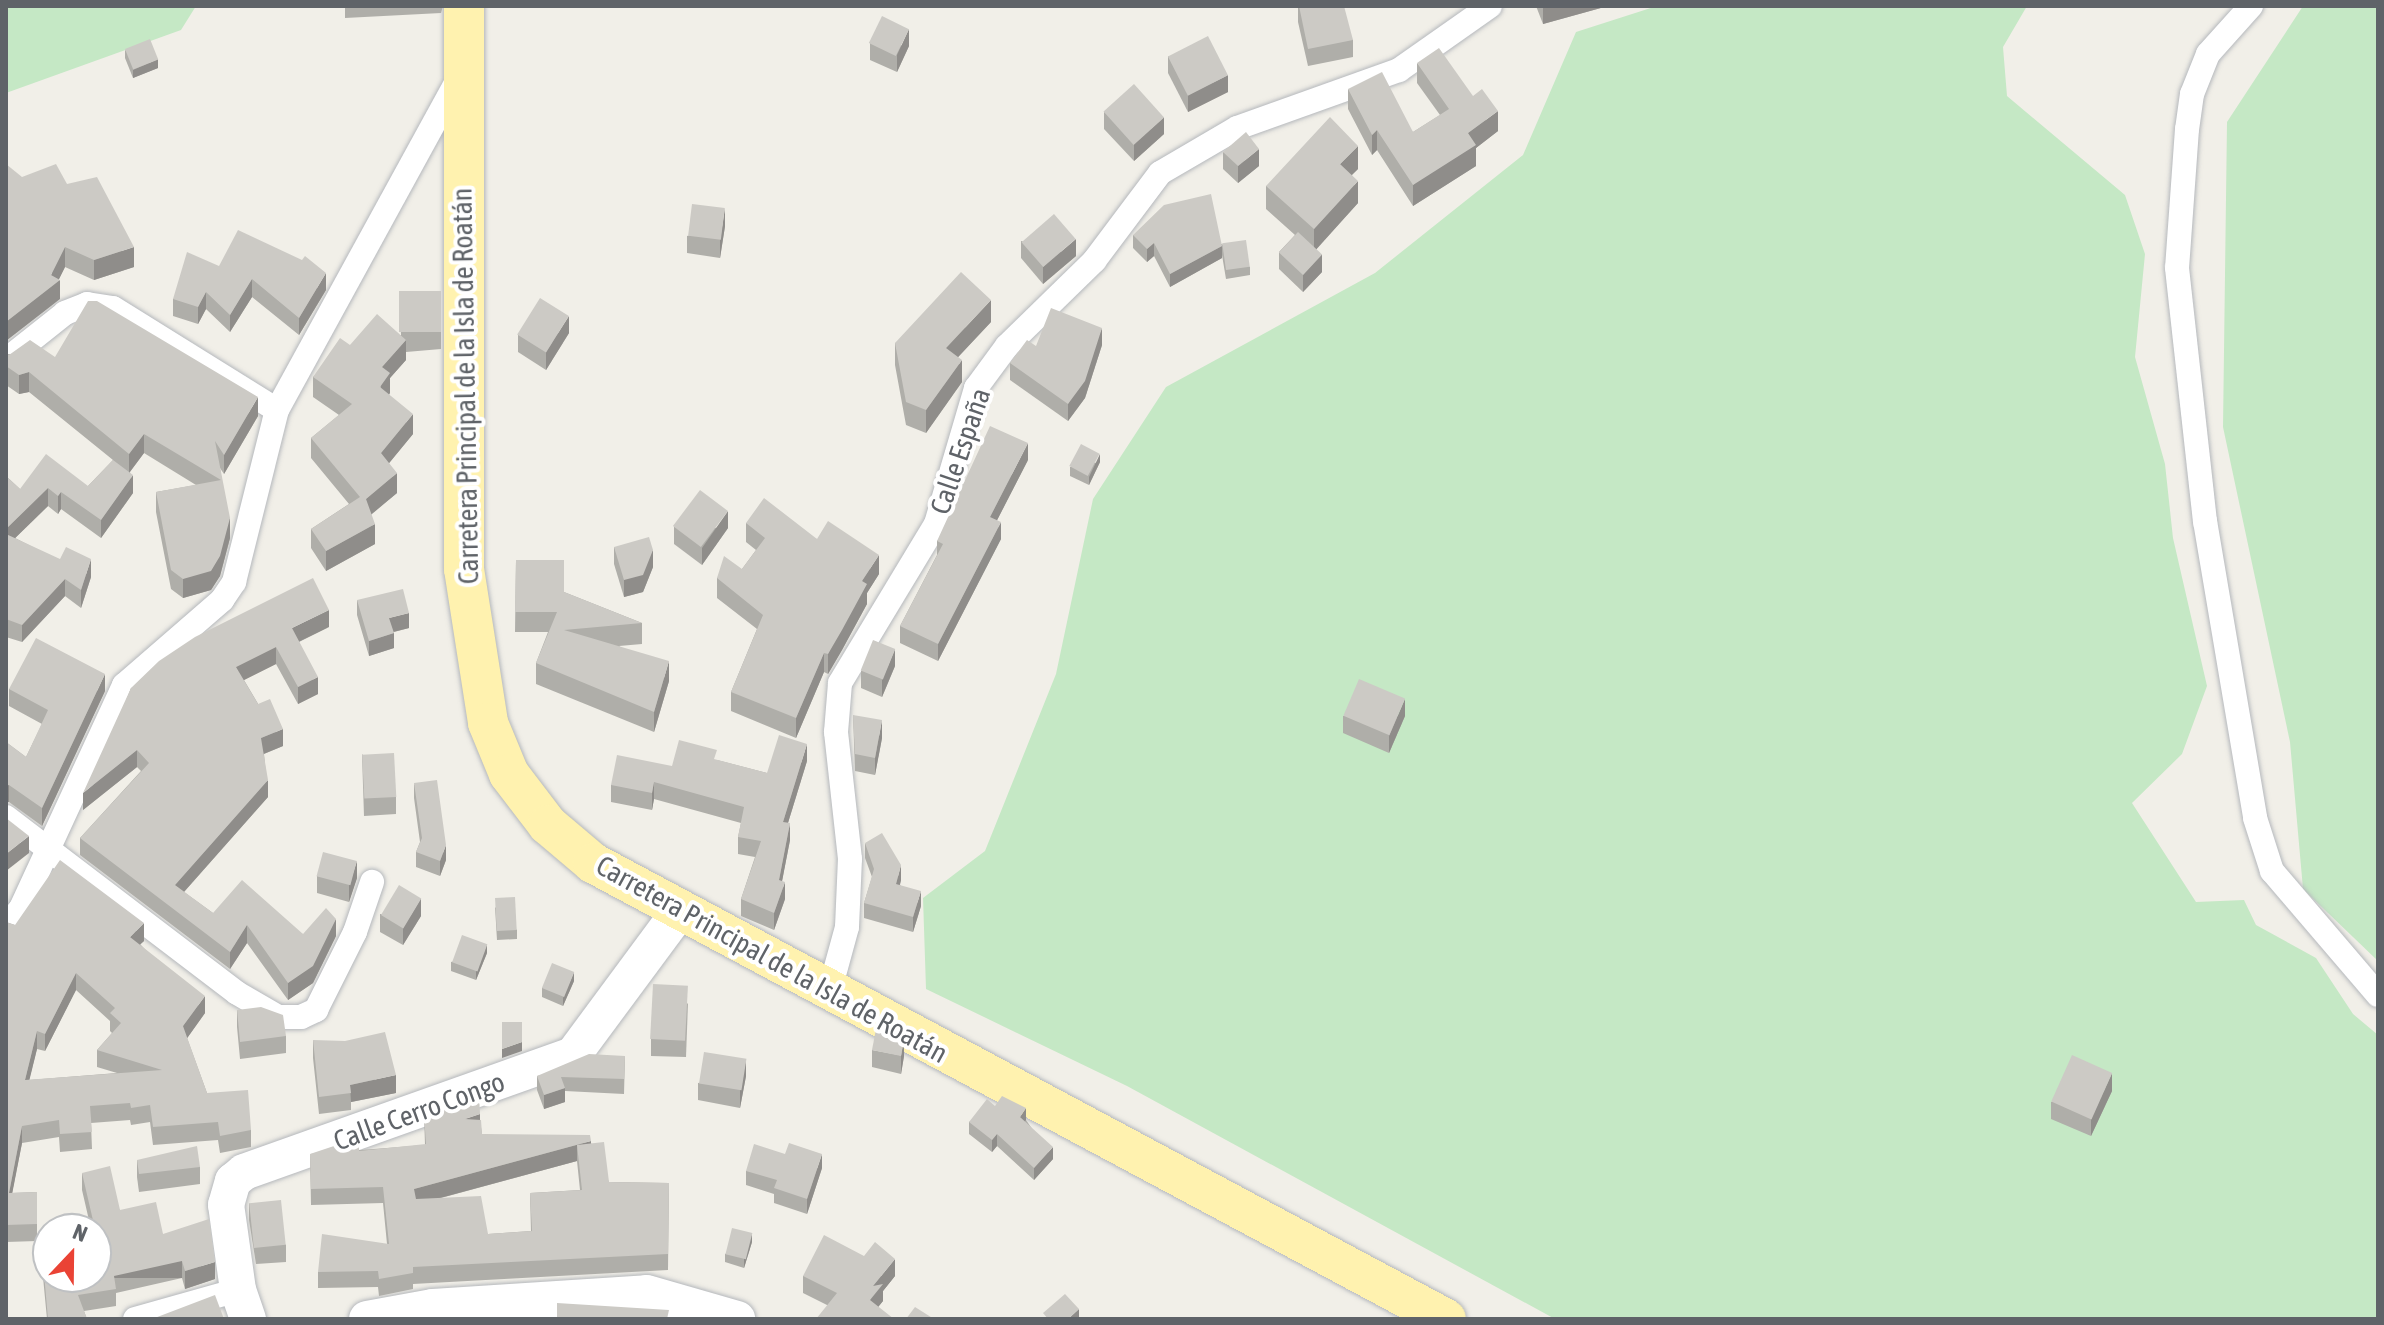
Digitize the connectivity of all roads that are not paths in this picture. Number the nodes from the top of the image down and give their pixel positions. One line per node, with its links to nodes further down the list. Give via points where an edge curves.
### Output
1 (464, 6): 4 (main road, Carretera Principal de la Isla de Roatán)
2 (1490, 6): 12 (street, Calle España, via 1399,70 1237,128 1160,173 1094,261 1007,346 976,388 936,524 840,683 836,732 850,859 847,927)
3 (2251, 6): 13 (street, via 2208,54 2192,94 2187,129 2177,268 2205,521 2255,818 2272,871)
4 (463, 69): 6 (street); 10 (main road, Carretera Principal de la Isla de Roatán, via 464,569 488,723 509,774 548,825 593,863)
5 (6, 360): 6 (street, via 65,313 87,304 113,308)
6 (277, 410): 8 (street, via 234,582 222,600 124,685)
7 (6, 817): 8 (street)
8 (48, 847): 9 (street, via 237,993 278,1017 301,1017 316,1010 355,932); 11 (street, via 21,908)
9 (372, 882)
10 (678, 913): 12 (main road, Carretera Principal de la Isla de Roatán); 14 (street, Calle Cerro Congo, via 573,1055 244,1172 233,1181 226,1205)
11 (6, 926)
12 (829, 993): 18 (main road, Carretera Principal de la Isla de Roatán)
13 (2378, 995)
14 (243, 1304): 15 (street)
15 (135, 1319)
16 (367, 1319): 17 (street, via 433,1307 647,1293)
17 (737, 1319)
18 (1446, 1319)

